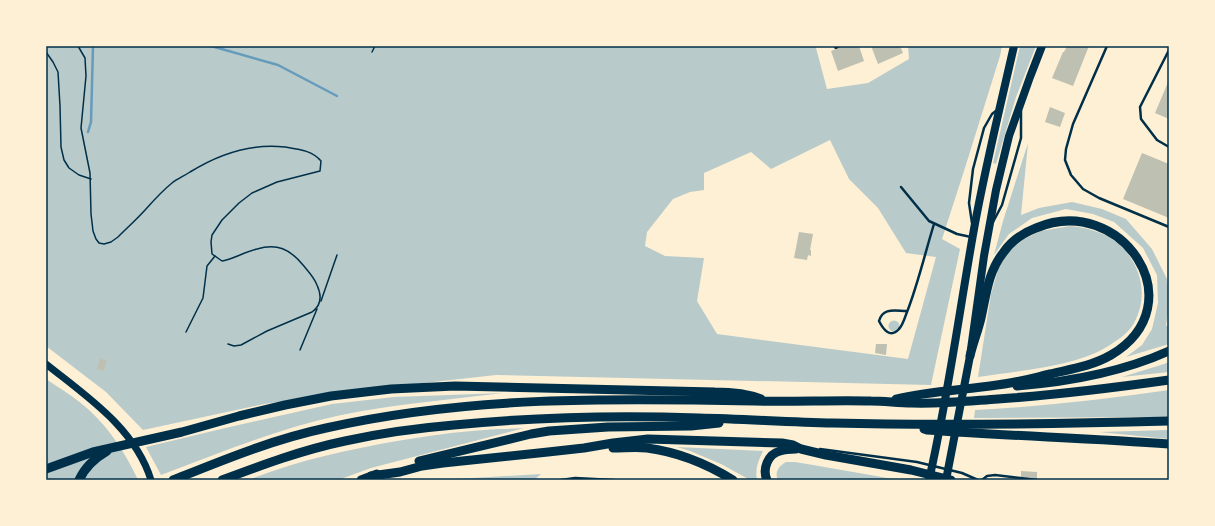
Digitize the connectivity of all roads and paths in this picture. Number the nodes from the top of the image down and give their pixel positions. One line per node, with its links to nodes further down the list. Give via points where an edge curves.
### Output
1 (78, 46): 12 (path, via 85,58 86,76 81,128)
2 (375, 46): 8 (path)
3 (1014, 46): 10 (main road)
4 (1042, 46): 9 (main road)
5 (1107, 46): 15 (lane, via 1073,124 1065,160 1071,175 1082,189)
6 (1169, 50): 11 (lane, via 1140,107 1141,119 1157,140)
7 (46, 52): 12 (path, via 58,72 61,146 64,160 68,168)
8 (372, 52)
9 (1021, 102): 17 (main road, via 1009,136); 17 (lane, via 1021,138 1002,205)
10 (1000, 106): 16 (main road); 16 (lane, via 984,128 973,170 969,203)
11 (1169, 147)
12 (91, 179): 20 (path, via 93,231 99,243 104,244 118,237 172,183 224,154 261,146 300,149 317,156 320,171 277,182 252,193 239,203 222,220 212,235)
13 (901, 187): 14 (lane)
14 (934, 224): 18 (lane); 23 (lane)
15 (1169, 227)
16 (974, 229): 18 (main road)
17 (988, 229): 28 (main road)
18 (972, 238): 52 (main road)
19 (337, 255): 21 (path)
20 (214, 256): 21 (path, via 222,261 257,249 278,247 288,251 296,256 315,280); 24 (path, via 207,266 202,298)
21 (320, 303): 22 (path)
22 (318, 308): 25 (path, via 241,345); 26 (path)
23 (907, 311): 23 (lane, via 900,328 895,332 886,331 878,321 886,311)
24 (186, 332)
25 (228, 344)
26 (300, 350)
27 (1169, 352): 31 (highway, via 1136,364 1084,376 1017,386)
28 (970, 356): 31 (highway, via 992,271 1003,253 1017,238 1044,225 1069,220 1100,227 1126,243 1141,264 1148,288 1147,312 1136,334 1110,355 1089,364); 53 (main road)
29 (46, 364): 44 (main road, via 111,417 136,450)
30 (1169, 380): 32 (highway, via 1107,389 985,400 910,403)
31 (999, 385): 32 (highway, via 912,395)
32 (889, 401): 33 (highway)
33 (768, 402): 38 (highway, via 736,392 448,386 391,389 331,396 285,405); 45 (highway, via 601,400 504,403 384,416 302,433)
34 (734, 419): 36 (highway); 42 (highway, via 691,426 549,431 407,464); 46 (highway, via 536,419 417,429 320,447 284,457)
35 (1169, 421): 36 (highway)
36 (915, 425): 37 (highway, via 927,430)
37 (1169, 444)
38 (112, 448): 41 (highway); 43 (highway, via 92,461)
39 (584, 448): 40 (highway, via 661,439 782,443); 42 (highway, via 443,463); 50 (highway, via 658,450 691,459)
40 (801, 449): 51 (highway, via 779,451 772,456 766,465); 54 (highway); 55 (lane, via 917,462 962,473)
41 (46, 469)
42 (371, 476): 47 (highway)
43 (79, 480)
44 (151, 480)
45 (173, 480)
46 (222, 480)
47 (361, 480)
48 (561, 480): 49 (lane)
49 (614, 480)
50 (733, 480)
51 (767, 480)
52 (929, 480)
53 (946, 480)
54 (951, 480)
55 (978, 480)
56 (982, 480): 57 (lane, via 995,475)
57 (1037, 480)

